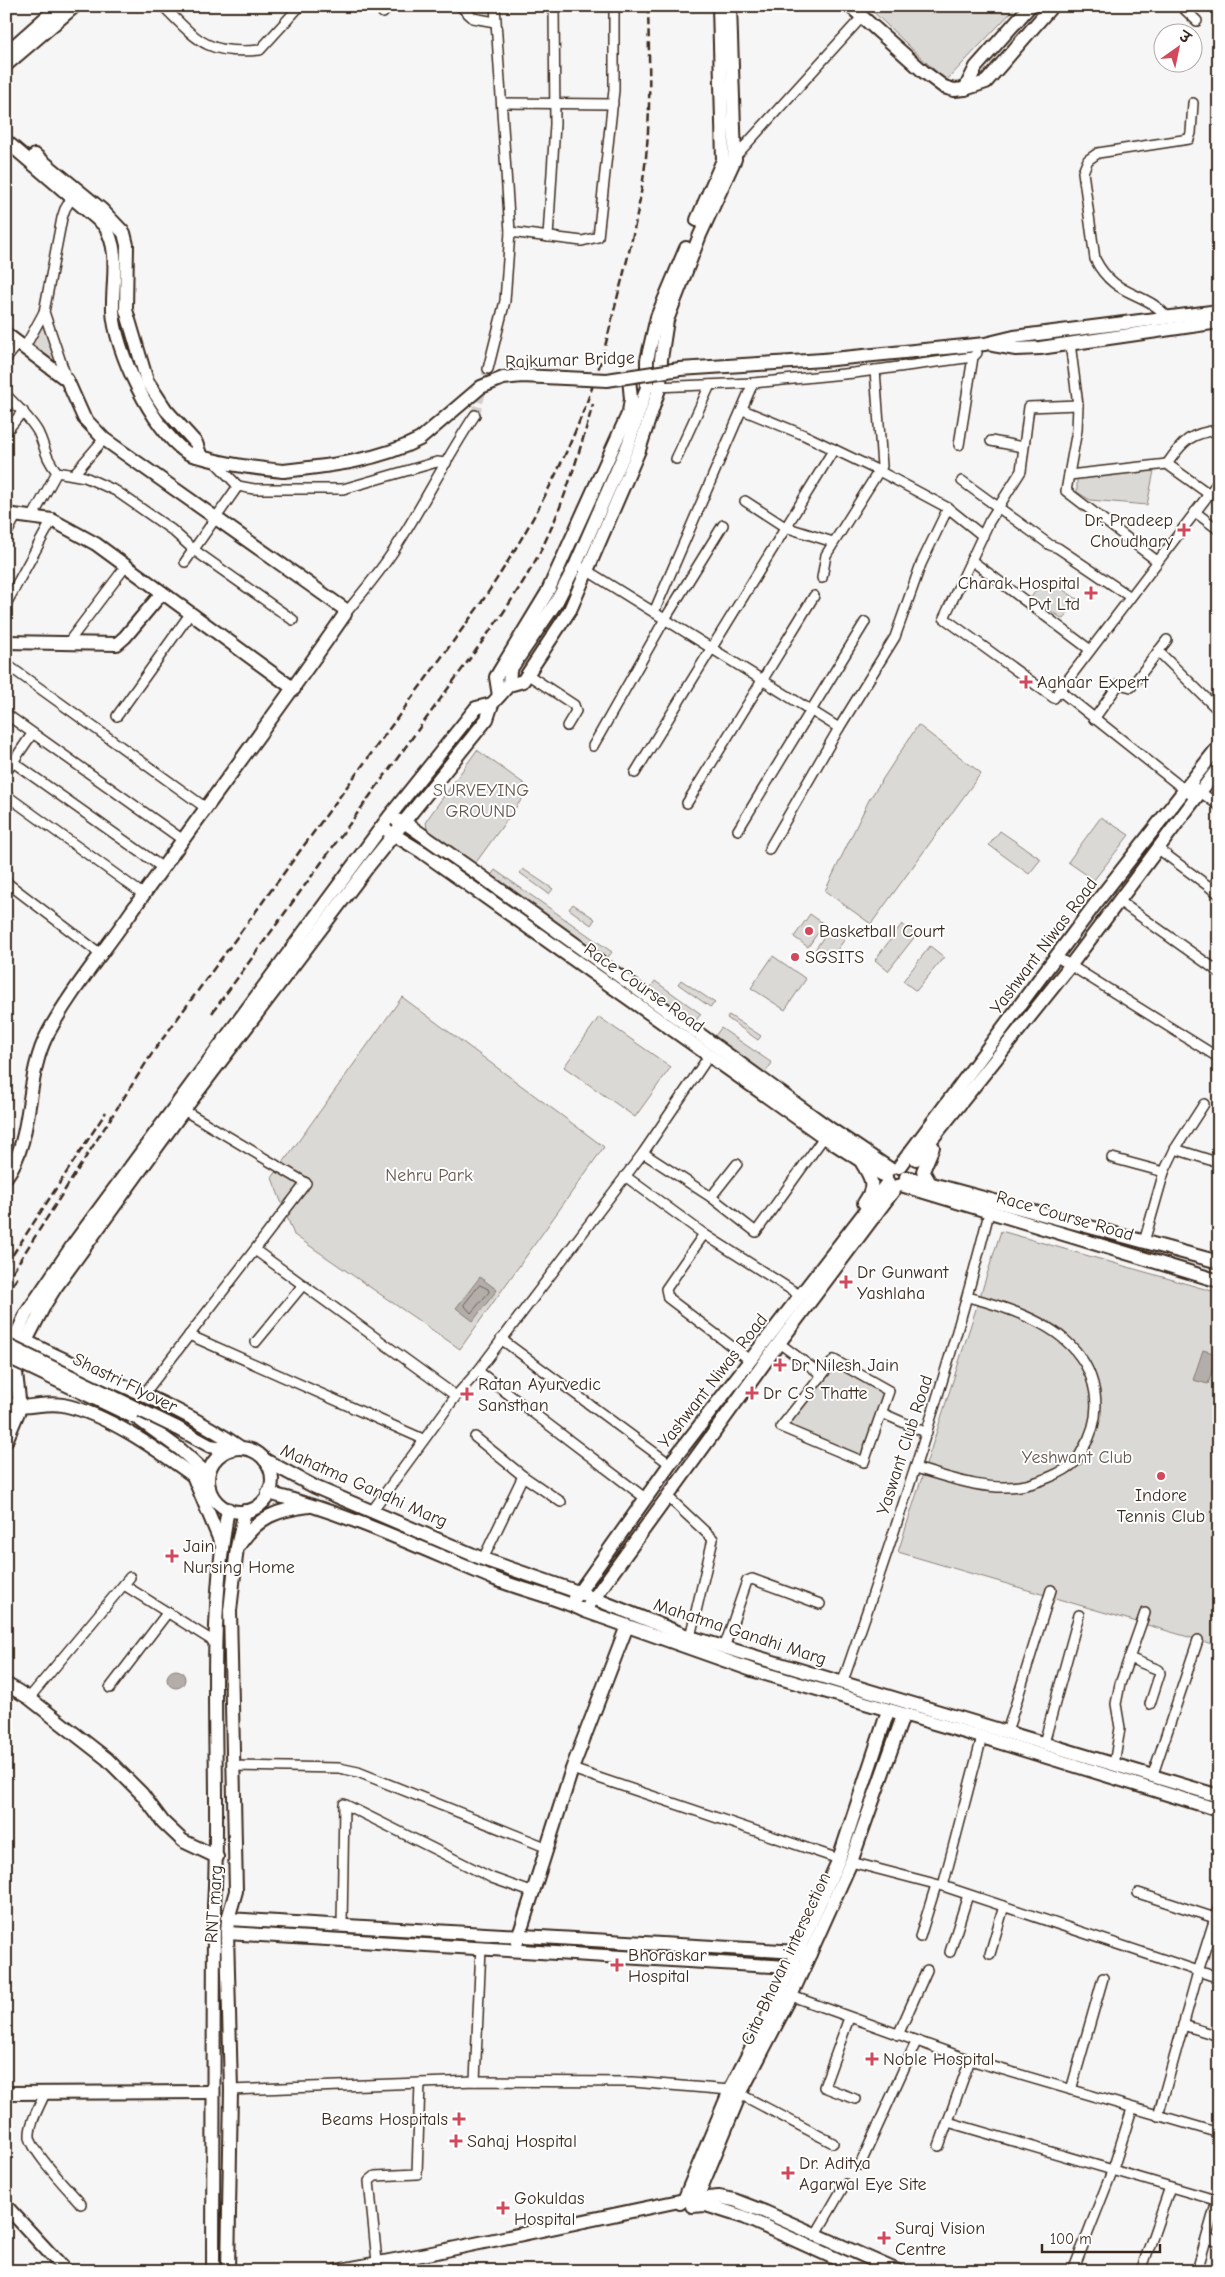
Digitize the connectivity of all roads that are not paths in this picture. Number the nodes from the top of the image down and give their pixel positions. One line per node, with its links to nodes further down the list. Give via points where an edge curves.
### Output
1 (59, 6): 18 (main road)
2 (75, 6): 19 (main road)
3 (163, 6): 4 (street, via 201,42 217,49 243,52 260,50)
4 (300, 6)
5 (460, 6): 17 (street, via 473,18)
6 (495, 6): 17 (street)
7 (554, 6): 23 (street)
8 (614, 6): 24 (street)
9 (720, 6): 27 (main road)
10 (730, 6): 27 (main road)
11 (850, 6): 15 (main road)
12 (1030, 6): 20 (main road, via 976,67)
13 (1052, 6): 20 (main road, via 986,82)
14 (1181, 6): 16 (street)
15 (862, 17): 20 (main road, via 935,81 954,90); 27 (street)
16 (1197, 21)
17 (495, 22): 21 (street)
18 (6, 53)
19 (6, 65)
20 (965, 89)
21 (502, 103): 23 (street); 29 (street)
22 (1193, 103): 33 (street, via 1189,139 1098,153 1088,160 1084,172 1095,259 1100,268 1117,286)
23 (555, 104): 24 (street); 30 (street)
24 (613, 104): 30 (street, via 598,238 582,241)
25 (6, 131): 28 (main road)
26 (6, 141): 28 (main road)
27 (729, 159): 47 (main road, via 657,317 647,360)
28 (74, 193): 32 (street, via 62,218); 61 (main road, Rajkumar Bridge, via 104,225 113,241 112,293 116,331 138,388 158,423 174,442 187,453)
29 (510, 232): 30 (street); 41 (street, via 505,300)
30 (548, 237)
31 (1219, 310): 33 (main road)
32 (44, 312): 38 (street); 44 (street)
33 (1176, 321): 34 (main road); 36 (main road); 37 (main road)
34 (1219, 322)
35 (6, 334): 38 (main road)
36 (1070, 343): 37 (main road, via 1016,349); 49 (street)
37 (985, 344): 39 (street); 43 (main road, Rajkumar Bridge, bridge, via 823,360 680,369)
38 (22, 345): 40 (street); 44 (main road)
39 (974, 357): 42 (street); 57 (street)
40 (6, 360)
41 (488, 368)
42 (874, 370): 45 (street); 64 (street, via 882,466)
43 (630, 378): 61 (main road, Rajkumar Bridge, bridge, via 502,378 481,388 420,439 366,458 283,471); 115 (main road, via 629,412 547,593 496,677)
44 (67, 380): 55 (main road, via 84,418)
45 (753, 383): 46 (street); 50 (street)
46 (710, 384): 47 (street); 60 (street)
47 (654, 387): 91 (main road, via 628,445)
48 (6, 395): 51 (street)
49 (1078, 405): 58 (street, via 1029,408); 67 (street)
50 (742, 410): 59 (street, via 772,420); 97 (street)
51 (23, 412): 54 (street); 65 (street, via 38,433 47,460)
52 (475, 415): 62 (street)
53 (1219, 430): 63 (street, via 1185,440)
54 (6, 432)
55 (104, 439): 66 (street); 78 (main road)
56 (991, 440): 58 (street)
57 (959, 445)
58 (1023, 447): 73 (street, via 1021,471)
59 (834, 449): 64 (street); 81 (street)
60 (676, 459)
61 (215, 462): 70 (street)
62 (446, 463): 70 (street, via 437,462 343,489 254,489); 99 (street, via 376,578)
63 (1167, 464): 67 (street); 71 (street)
64 (879, 471): 74 (street); 85 (street)
65 (57, 472): 66 (street); 77 (street)
66 (74, 474): 86 (street, via 116,491 172,530)
67 (1069, 475): 88 (street, via 1066,491)
68 (962, 481): 73 (street)
69 (1219, 481): 71 (street)
70 (238, 486): 78 (street)
71 (1208, 494): 75 (street)
72 (745, 502): 81 (street)
73 (998, 507): 84 (street); 95 (street)
74 (948, 508): 84 (street); 122 (street, via 921,564 895,637)
75 (1195, 512): 82 (street); 88 (street)
76 (11, 515): 77 (main road); 83 (street)
77 (32, 516): 79 (main road)
78 (217, 517): 86 (street); 99 (main road, via 343,608)
79 (52, 520): 90 (main road, via 96,544); 96 (street)
80 (723, 525): 100 (street)
81 (785, 526): 85 (street); 106 (street)
82 (1219, 530)
83 (6, 535)
84 (983, 536): 87 (street)
85 (833, 542): 92 (street, via 826,555)
86 (194, 550): 89 (street); 101 (street)
87 (971, 560): 107 (street); 114 (street, via 944,618 1054,698)
88 (1157, 561): 95 (street)
89 (185, 562)
90 (126, 566): 93 (main road); 105 (street)
91 (582, 567): 97 (street); 110 (main road, via 570,610); 112 (main road, via 510,670)
92 (822, 578)
93 (162, 593): 98 (main road); 105 (main road, via 117,644)
94 (814, 596): 111 (street)
95 (1130, 596): 107 (street)
96 (6, 604)
97 (654, 612): 100 (street)
98 (190, 614): 113 (main road); 119 (street)
99 (345, 614): 113 (main road)
100 (665, 619): 106 (street); 124 (street)
101 (293, 620)
102 (864, 622): 116 (street)
103 (1167, 640): 108 (street)
104 (6, 642): 105 (main road)
105 (67, 644)
106 (711, 647): 111 (street); 129 (street)
107 (1089, 650): 114 (street)
108 (1158, 651): 117 (street); 120 (street, via 1132,687 1119,684)
109 (6, 664): 134 (street)
110 (527, 674): 112 (main road, via 523,681); 121 (street, via 574,705 576,711)
111 (762, 678): 116 (street); 132 (street)
112 (509, 685): 115 (main road)
113 (294, 689): 134 (main road)
114 (1059, 690): 120 (street)
115 (496, 700): 135 (main road, via 476,708); 136 (main road, via 487,718)
116 (810, 709): 122 (street); 138 (street)
117 (1219, 711)
118 (6, 714): 123 (street)
119 (117, 716)
120 (1094, 718): 130 (street)
121 (568, 726)
122 (839, 728): 142 (street)
123 (32, 734): 126 (street); 140 (street)
124 (593, 746)
125 (1219, 746): 130 (main road, Yashwant Niwas Road)
126 (10, 759): 128 (street); 143 (street)
127 (1219, 768): 130 (main road, Yashwant Niwas Road)
128 (6, 772)
129 (635, 773)
130 (1192, 791): 133 (street); 141 (main road, Yashwant Niwas Road); 150 (main road, Yashwant Niwas Road, via 1096,903)
131 (6, 796): 147 (street)
132 (686, 803)
133 (1219, 806)
134 (206, 808): 140 (main road)
135 (389, 817): 136 (main road, Race Course Road); 137 (main road)
136 (404, 822): 139 (main road); 163 (main road, Race Course Road)
137 (381, 828): 139 (main road, Race Course Road); 156 (main road)
138 (738, 830)
139 (395, 833): 153 (main road, Race Course Road); 156 (main road)
140 (184, 840): 143 (main road)
141 (1157, 848): 146 (street); 148 (main road, Yashwant Niwas Road)
142 (770, 849)
143 (163, 868): 147 (main road)
144 (1219, 878): 146 (street)
145 (6, 882): 149 (street)
146 (1215, 891)
147 (144, 895): 149 (main road)
148 (1119, 901): 151 (main road, Yashwant Niwas Road); 152 (street)
149 (102, 955): 159 (main road, via 47,1034 37,1062)
150 (1057, 957): 151 (street); 164 (main road, Yashwant Niwas Road)
151 (1070, 966): 154 (street); 158 (main road, Yashwant Niwas Road)
152 (1219, 972)
153 (709, 1056): 157 (main road, Race Course Road); 161 (street)
154 (1219, 1058)
155 (1204, 1104): 160 (street)
156 (179, 1108): 179 (street, via 306,1184); 186 (main road, via 50,1287 45,1304)
157 (824, 1138): 163 (main road, Race Course Road); 173 (street, via 756,1232)
158 (932, 1139): 171 (main road, Yashwant Niwas Road); 172 (main road, via 933,1148 923,1171)
159 (22, 1141): 162 (main road); 170 (main road, via 13,1168)
160 (1175, 1149): 166 (street); 168 (street)
161 (644, 1152): 169 (street); 173 (street)
162 (6, 1154)
163 (861, 1155): 164 (main road); 171 (main road, Race Course Road); 176 (main road, via 872,1186 871,1194 859,1209)
164 (907, 1156): 171 (main road, Yashwant Niwas Road)
165 (1112, 1158): 168 (street)
166 (1210, 1160)
167 (736, 1164): 173 (street)
168 (1164, 1172): 178 (street)
169 (625, 1176): 177 (street); 187 (street)
170 (6, 1177)
171 (896, 1177): 172 (main road, Race Course Road); 174 (main road, Yashwant Niwas Road); 176 (main road, Yashwant Niwas Road)
172 (931, 1190): 174 (main road, via 920,1197 907,1195); 175 (main road, Race Course Road); 178 (main road, Race Course Road)
173 (711, 1197)
174 (884, 1204): 189 (main road, Yashwant Niwas Road)
175 (990, 1213): 181 (main road, Race Course Road); 184 (street, Yaswant Club Road)
176 (860, 1218): 183 (main road, Yashwant Niwas Road)
177 (704, 1234): 183 (street); 192 (street, via 666,1293 668,1298)
178 (1144, 1242): 180 (main road, Race Course Road)
179 (255, 1250): 182 (street); 185 (street)
180 (1219, 1262)
181 (1219, 1280)
182 (303, 1285): 188 (street); 197 (street)
183 (801, 1296): 192 (main road, Yashwant Niwas Road)
184 (968, 1297): 202 (street, Yaswant Club Road); 209 (street, via 1026,1316 1064,1340 1088,1370 1097,1413 1089,1439 1075,1462 1052,1476 1020,1486 983,1486)
185 (189, 1335): 196 (street); 204 (street)
186 (21, 1339): 193 (main road); 196 (main road); 200 (main road, via 16,1373)
187 (501, 1339): 194 (street); 208 (street)
188 (256, 1342)
189 (779, 1343): 195 (street); 214 (main road, Yashwant Niwas Road)
190 (6, 1345): 206 (main road, Shastri Flyover, bridge, via 210,1446)
191 (6, 1356): 212 (main road, Shastri Flyover, bridge, via 137,1418 169,1441)
192 (751, 1361): 208 (main road, Yashwant Niwas Road)
193 (6, 1366)
194 (478, 1371): 197 (street); 215 (street)
195 (822, 1375): 201 (street, via 834,1360 889,1391); 201 (street, via 781,1427 864,1462)
196 (144, 1394): 206 (main road, via 228,1439)
197 (456, 1396): 204 (street)
198 (6, 1399): 199 (main road)
199 (6, 1405): 200 (main road)
200 (20, 1408): 205 (main road); 210 (main road, via 64,1405 99,1418 126,1431)
201 (882, 1413): 202 (street)
202 (927, 1433): 209 (street, Yaswant Club Road)
203 (475, 1437): 211 (street)
204 (423, 1439): 219 (street)
205 (6, 1441)
206 (235, 1449): 207 (main road, via 253,1451); 212 (main road, via 215,1460)
207 (265, 1460): 213 (main road, via 271,1472); 219 (main road, Mahatma Gandhi Marg, via 315,1487)
208 (670, 1464): 215 (main road, Yashwant Niwas Road)
209 (916, 1468): 240 (street, Yaswant Club Road)
210 (193, 1476): 212 (main road); 221 (main road)
211 (523, 1476): 216 (street); 223 (street)
212 (208, 1481): 218 (main road, via 213,1498)
213 (268, 1493): 217 (main road, Mahatma Gandhi Marg); 220 (main road, via 256,1507)
214 (667, 1496): 226 (main road, Yashwant Niwas Road); 234 (street, via 713,1539)
215 (645, 1498): 225 (main road, Yashwant Niwas Road)
216 (561, 1502)
217 (314, 1505): 222 (main road, via 289,1508 267,1516); 227 (main road, Mahatma Gandhi Marg, via 498,1580)
218 (228, 1509): 220 (main road); 221 (main road, RNT marg)
219 (372, 1510): 223 (main road, Mahatma Gandhi Marg)
220 (245, 1511): 222 (main road, RNT marg)
221 (222, 1545): 236 (main road, RNT marg)
222 (237, 1547): 250 (main road, RNT marg, via 230,1611)
223 (483, 1559): 225 (main road, Mahatma Gandhi Marg)
224 (1051, 1590): 246 (street)
225 (578, 1592): 226 (main road, Mahatma Gandhi Marg); 227 (main road, Yashwant Niwas Road)
226 (593, 1598): 229 (main road, Yashwant Niwas Road); 234 (main road, Mahatma Gandhi Marg)
227 (571, 1604): 229 (main road, Mahatma Gandhi Marg)
228 (820, 1604): 237 (street, via 752,1579 747,1581)
229 (585, 1611): 233 (main road, Mahatma Gandhi Marg)
230 (168, 1612): 236 (street); 241 (street); 242 (street, via 127,1581)
231 (1145, 1613): 238 (street)
232 (1079, 1615): 248 (street)
233 (627, 1626): 244 (main road, Mahatma Gandhi Marg); 251 (main road)
234 (690, 1637): 237 (main road, Mahatma Gandhi Marg)
235 (1198, 1640): 252 (street)
236 (216, 1643): 256 (main road, RNT marg)
237 (724, 1648): 240 (main road, Mahatma Gandhi Marg)
238 (1129, 1658): 243 (street, via 1159,1670); 249 (street, via 1116,1704 1120,1728)
239 (6, 1684): 242 (main road)
240 (842, 1684): 246 (main road, Mahatma Gandhi Marg)
241 (110, 1688)
242 (29, 1698): 256 (main road, via 107,1759 183,1841)
243 (1150, 1704)
244 (886, 1716): 245 (main road, Mahatma Gandhi Marg); 257 (main road)
245 (901, 1721): 247 (main road, Mahatma Gandhi Marg); 257 (main road, Gita Bhavan intersection)
246 (1007, 1732): 248 (main road, Mahatma Gandhi Marg)
247 (982, 1737): 254 (main road, Mahatma Gandhi Marg); 258 (street)
248 (1044, 1743): 249 (main road, Mahatma Gandhi Marg)
249 (1114, 1765): 252 (main road, Mahatma Gandhi Marg)
250 (232, 1766): 255 (street, via 338,1768 358,1772); 265 (main road, RNT marg, via 236,1891)
251 (572, 1768): 255 (main road); 257 (street)
252 (1152, 1777): 253 (main road, Mahatma Gandhi Marg)
253 (1219, 1796)
254 (1219, 1810)
255 (548, 1848): 259 (main road)
256 (217, 1857): 292 (main road, RNT marg)
257 (845, 1860): 258 (street); 273 (main road, Gita Bhavan intersection)
258 (940, 1886): 261 (street); 269 (street)
259 (534, 1893): 266 (street, via 492,1878 344,1804); 268 (main road)
260 (1138, 1893): 264 (street)
261 (968, 1895): 263 (street); 272 (street)
262 (1219, 1905): 264 (street)
263 (1004, 1906): 274 (street); 277 (street)
264 (1215, 1918): 277 (street)
265 (232, 1919): 266 (main road); 267 (main road, RNT marg)
266 (342, 1926): 268 (main road)
267 (231, 1934): 270 (main road); 289 (main road, RNT marg)
268 (518, 1935): 271 (main road); 273 (main road)
269 (920, 1937)
270 (481, 1948): 271 (main road); 287 (street)
271 (516, 1949): 275 (main road)
272 (950, 1952)
273 (804, 1953): 275 (main road, Gita Bhavan intersection)
274 (990, 1954)
275 (798, 1967): 280 (main road, Gita Bhavan intersection)
276 (926, 1970): 283 (street)
277 (1198, 1972): 279 (street); 282 (street)
278 (1103, 1978): 290 (street)
279 (1219, 1978)
280 (785, 1994): 281 (street); 293 (main road, Gita Bhavan intersection)
281 (849, 2018): 283 (street); 295 (street, via 824,2087)
282 (1183, 2025): 284 (street); 297 (street)
283 (898, 2035): 285 (street)
284 (1219, 2036)
285 (916, 2042): 286 (street); 302 (street)
286 (970, 2060): 290 (street); 298 (street)
287 (475, 2081): 288 (street); 293 (street, via 633,2082)
288 (420, 2083): 289 (street); 314 (street, via 417,2174 375,2176 369,2181)
289 (231, 2090): 318 (main road, RNT marg)
290 (1071, 2090): 296 (street)
291 (6, 2092): 294 (main road)
292 (214, 2092): 294 (main road); 317 (main road, RNT marg)
293 (735, 2092): 300 (street); 306 (main road, Gita Bhavan intersection); 309 (main road)
294 (45, 2093): 308 (street, via 30,2136 34,2148)
295 (855, 2099)
296 (1132, 2109): 297 (street); 303 (street)
297 (1158, 2116): 299 (street)
298 (948, 2122): 301 (street); 303 (street)
299 (1219, 2133)
300 (833, 2143)
301 (939, 2146)
302 (860, 2164)
303 (1113, 2169): 305 (street); 322 (street)
304 (845, 2184): 311 (street)
305 (1170, 2186): 307 (street); 323 (street)
306 (697, 2198): 309 (main road); 311 (main road, via 734,2200)
307 (1218, 2201): 312 (street)
308 (81, 2204)
309 (680, 2205): 314 (main road); 315 (main road); 320 (main road, via 706,2206 744,2217)
310 (6, 2206): 316 (main road)
311 (816, 2234): 321 (main road)
312 (1206, 2238): 313 (street); 324 (street)
313 (1219, 2242)
314 (377, 2266): 315 (main road); 319 (main road)
315 (402, 2268)
316 (66, 2271)
317 (213, 2271)
318 (228, 2271)
319 (336, 2271)
320 (863, 2271)
321 (898, 2271)
322 (1073, 2271)
323 (1140, 2271)
324 (1197, 2271)

